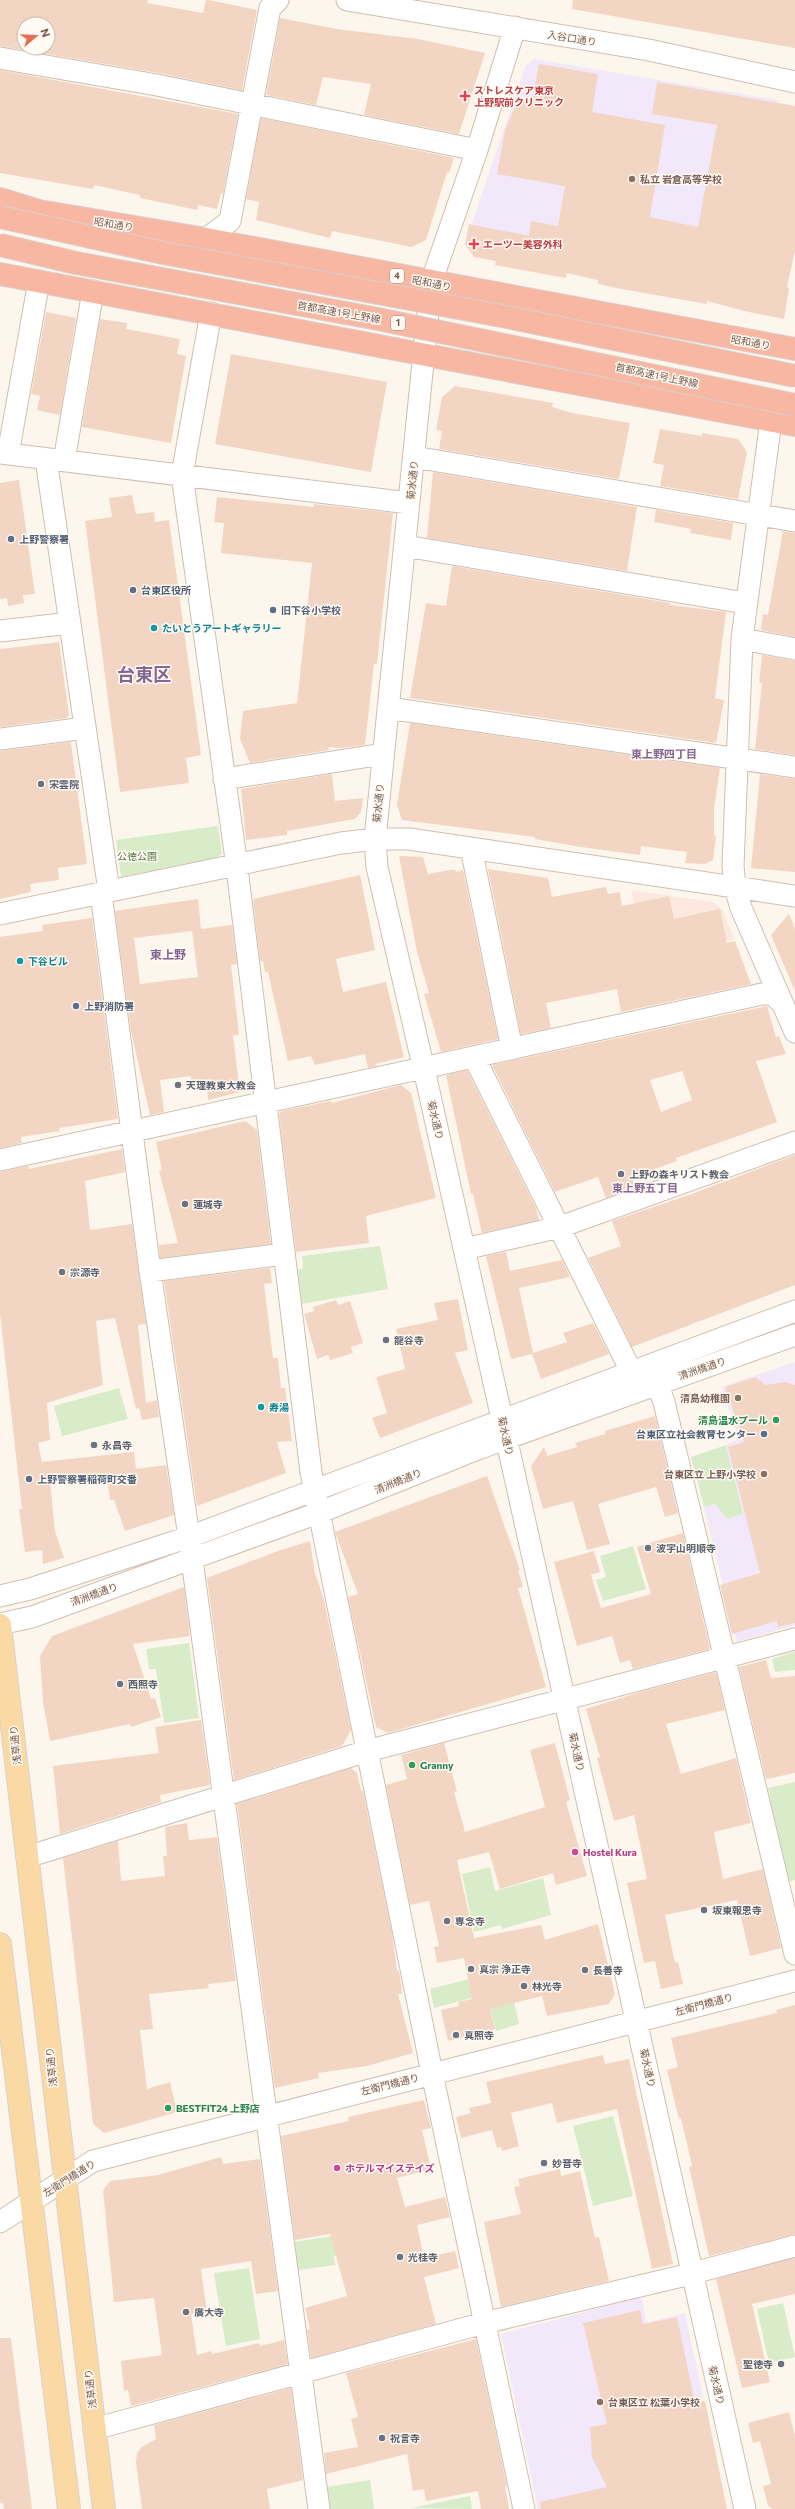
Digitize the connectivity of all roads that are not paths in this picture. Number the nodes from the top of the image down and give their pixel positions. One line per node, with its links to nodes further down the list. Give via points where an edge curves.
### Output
1 (278, 0): 6 (street, via 270,8)
2 (347, 0): 3 (street, 入谷口通り)
3 (515, 27): 5 (street, 入谷口通り, via 649,50); 7 (street, 菊水通り)
4 (0, 58): 6 (street, via 157,85)
5 (795, 82)
6 (253, 105): 7 (street); 10 (street, via 230,221)
7 (477, 150): 14 (street, 菊水通り)
8 (0, 199): 10 (highway, 昭和通り / 4, via 39,211)
9 (0, 217): 19 (highway, bridge, via 162,252 507,317)
10 (206, 239): 14 (highway, 昭和通り / 4)
11 (0, 245): 20 (highway, 首都高速1号上野線 / 1, bridge, via 76,263 580,359)
12 (0, 274): 13 (highway)
13 (39, 281): 15 (highway); 23 (street)
14 (431, 283): 17 (highway, 昭和通り / 4); 18 (street, 菊水通り)
15 (93, 291): 16 (highway); 25 (street)
16 (211, 313): 18 (highway); 26 (street)
17 (794, 346)
18 (424, 354): 21 (highway); 24 (street, 菊水通り)
19 (795, 376)
20 (795, 405)
21 (771, 420): 22 (highway); 28 (street)
22 (795, 425)
23 (4, 454): 25 (street)
24 (414, 457): 27 (street, 菊水通り); 28 (street)
25 (55, 460): 26 (street); 32 (street)
26 (182, 475): 27 (street); 42 (street)
27 (409, 502): 30 (street, 菊水通り)
28 (757, 514): 29 (street); 31 (street)
29 (795, 521)
30 (405, 546): 31 (street); 36 (street, 菊水通り)
31 (746, 603): 34 (street)
32 (70, 623): 33 (street); 37 (street)
33 (0, 631)
34 (742, 639): 35 (street); 40 (street)
35 (795, 649)
36 (388, 708): 39 (street, 菊水通り); 40 (street)
37 (85, 728): 38 (street); 47 (street)
38 (0, 739)
39 (383, 754): 42 (street); 43 (street, 菊水通り)
40 (736, 758): 41 (street); 46 (street, via 733,866)
41 (795, 767)
42 (224, 779): 45 (street)
43 (375, 839): 44 (street, via 409,839); 45 (street, via 340,843); 54 (street, 菊水通り, via 377,867)
44 (471, 848): 46 (street); 52 (street)
45 (236, 865): 47 (street); 55 (street)
46 (735, 887): 48 (street); 50 (street, via 741,908)
47 (105, 892): 49 (street); 56 (street)
48 (795, 896)
49 (0, 914)
50 (782, 1003): 51 (street); 52 (street, via 772,994 762,994)
51 (795, 1032)
52 (512, 1049): 53 (street)
53 (474, 1057): 54 (street); 59 (street)
54 (424, 1068): 55 (street); 60 (street, 菊水通り)
55 (265, 1102): 56 (street); 61 (street)
56 (132, 1131): 58 (street); 62 (street)
57 (795, 1142): 59 (street)
58 (0, 1160)
59 (560, 1227): 60 (street); 65 (street)
60 (464, 1249): 67 (street, 菊水通り)
61 (284, 1254): 62 (street); 68 (street)
62 (150, 1271): 70 (street)
63 (795, 1312): 65 (street, 清洲橋通り)
64 (795, 1335): 66 (street, 清洲橋通り)
65 (630, 1371): 67 (street, 清洲橋通り)
66 (657, 1383): 67 (street, 清洲橋通り); 75 (street, via 664,1402)
67 (504, 1429): 68 (street, 清洲橋通り); 69 (street, 清洲橋通り); 76 (street, 菊水通り)
68 (314, 1491): 69 (street); 70 (street, 清洲橋通り)
69 (318, 1513): 71 (street, 清洲橋通り); 77 (street)
70 (189, 1537): 71 (street); 72 (street, 清洲橋通り, via 30,1589)
71 (191, 1559): 73 (street, 清洲橋通り, via 32,1617); 78 (street)
72 (0, 1596)
73 (0, 1624): 79 (main road, 浅草通り)
74 (795, 1640): 75 (street)
75 (724, 1659): 76 (street); 81 (street)
76 (566, 1700): 77 (street); 83 (street, 菊水通り)
77 (367, 1751): 78 (street); 84 (street)
78 (223, 1796): 79 (street); 85 (street)
79 (27, 1857): 86 (main road, 浅草通り)
80 (0, 1944): 87 (main road)
81 (795, 1954)
82 (795, 1981): 83 (street, 左衛門橋通り)
83 (637, 2021): 84 (street, 左衛門橋通り); 90 (street, 菊水通り)
84 (432, 2073): 85 (street, 左衛門橋通り); 91 (street)
85 (266, 2115): 86 (street, 左衛門橋通り, via 93,2161); 92 (street)
86 (65, 2180): 87 (street, 左衛門橋通り); 93 (main road, 浅草通り)
87 (31, 2203): 88 (street, 左衛門橋通り); 94 (main road)
88 (0, 2222)
89 (795, 2246): 90 (street)
90 (692, 2274): 91 (street); 98 (street, 菊水通り)
91 (484, 2323): 92 (street); 97 (street)
92 (300, 2373): 93 (street); 96 (street)
93 (94, 2429): 95 (main road, 浅草通り)
94 (69, 2509)
95 (104, 2509)
96 (320, 2509)
97 (524, 2509)
98 (745, 2509)

